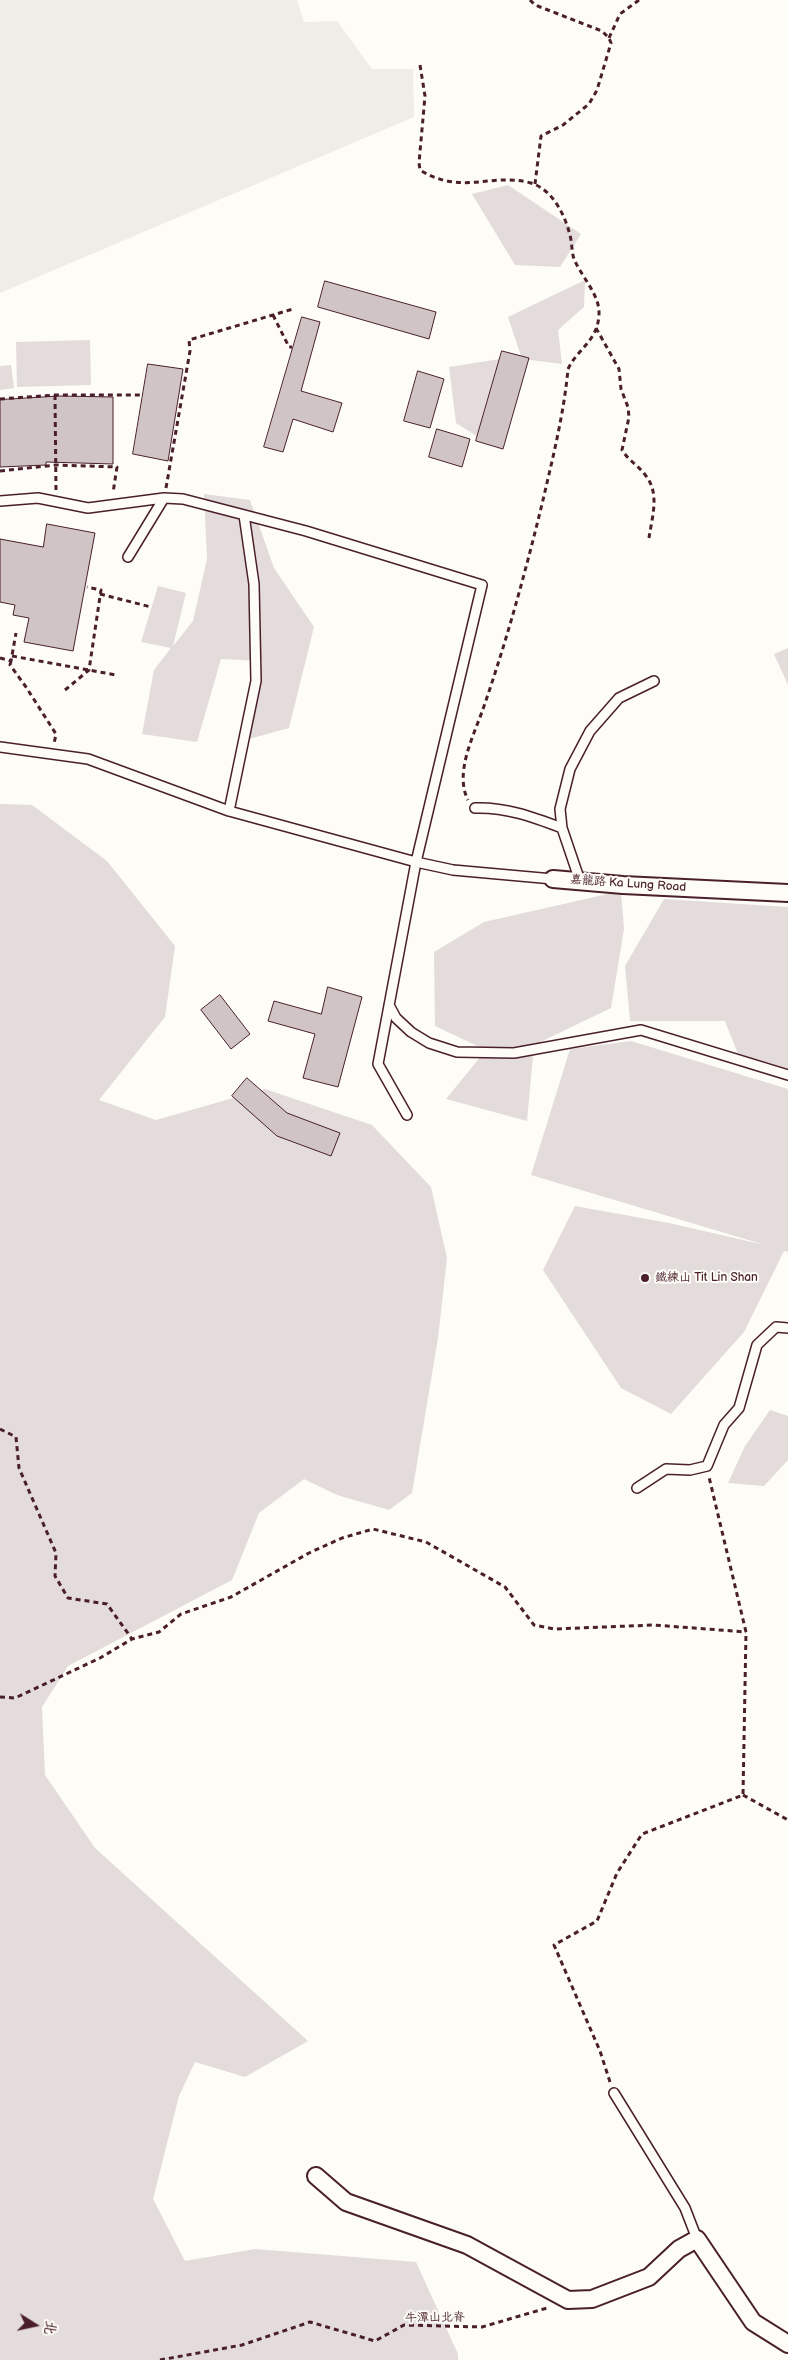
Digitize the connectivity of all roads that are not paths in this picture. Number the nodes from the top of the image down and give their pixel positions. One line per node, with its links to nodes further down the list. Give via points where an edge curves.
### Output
1 (164, 498): 2 (lane, via 88,508 38,498); 3 (lane, via 183,499); 4 (lane)
2 (0, 501)
3 (244, 515): 8 (lane, via 254,584 256,681); 10 (lane, via 482,585)
4 (128, 557)
5 (654, 681): 9 (lane, via 619,698 590,730 570,769 560,809)
6 (0, 746): 8 (lane, 嘉龍路 Ka Lung Road, via 88,759)
7 (475, 808): 9 (lane, via 524,814)
8 (229, 811): 10 (lane, 嘉龍路 Ka Lung Road)
9 (562, 828): 12 (lane)
10 (416, 862): 11 (lane, 嘉龍路 Ka Lung Road, via 452,870); 14 (lane)
11 (553, 879): 12 (street, 嘉龍路 Ka Lung Road)
12 (580, 881): 13 (street, 嘉龍路 Ka Lung Road)
13 (788, 892)
14 (389, 1005): 15 (lane, via 396,1018 411,1032 429,1043 457,1052 514,1054 641,1030); 16 (lane, via 378,1064)
15 (788, 1075)
16 (407, 1115)
17 (788, 1328): 18 (lane, via 776,1327 758,1344 739,1408 724,1425 707,1466 666,1470)
18 (636, 1488)
19 (614, 2093): 21 (lane, via 685,2208)
20 (316, 2176): 21 (street, via 346,2202 467,2245 568,2300 592,2299 649,2277 679,2249)
21 (697, 2239): 22 (street, via 753,2322)
22 (788, 2344)

